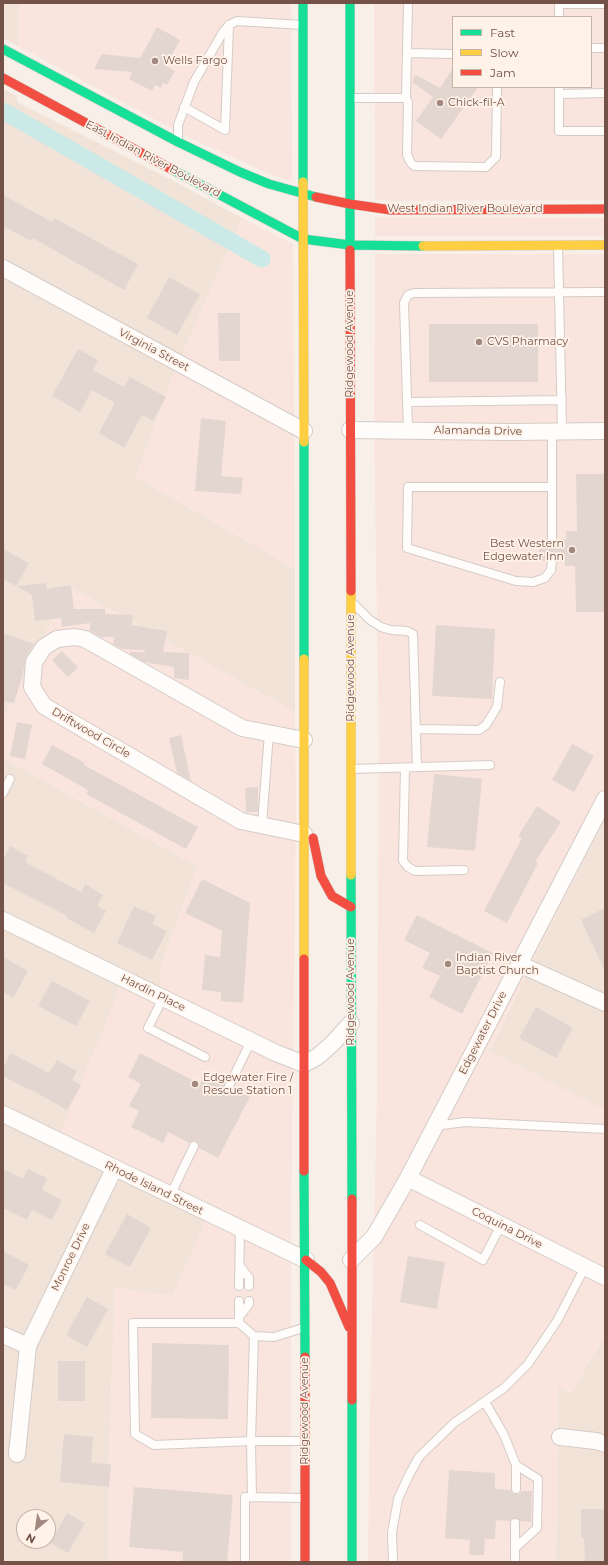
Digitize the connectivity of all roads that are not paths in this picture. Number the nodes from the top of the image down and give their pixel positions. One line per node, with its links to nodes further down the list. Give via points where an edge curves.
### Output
1 (304, 3): 8 (main road, Ridgewood Avenue)
2 (350, 3): 18 (main road, Ridgewood Avenue)
3 (408, 3): 12 (lane)
4 (559, 3): 5 (lane); 6 (lane)
5 (605, 4)
6 (559, 16)
7 (229, 25): 8 (lane, via 237,21); 20 (lane, via 194,82); 20 (lane, via 226,130)
8 (303, 25): 23 (main road, Ridgewood Avenue)
9 (592, 48): 10 (lane)
10 (605, 48)
11 (3, 49): 22 (main road)
12 (407, 53): 13 (lane); 19 (lane)
13 (452, 54)
14 (3, 78): 26 (main road, East Indian River Boulevard, via 167,163)
15 (497, 88): 19 (lane, via 496,156 486,167 414,166 407,155)
16 (559, 90): 17 (lane); 21 (lane, via 559,131)
17 (605, 93)
18 (350, 98): 19 (lane); 24 (main road, Ridgewood Avenue)
19 (406, 98)
20 (184, 107): 22 (lane, via 178,125)
21 (605, 131)
22 (176, 145): 23 (main road, via 262,181)
23 (303, 194): 24 (main road, West Indian River Boulevard); 26 (main road, Ridgewood Avenue)
24 (350, 204): 25 (main road, West Indian River Boulevard, via 390,210); 27 (main road, Ridgewood Avenue)
25 (605, 209)
26 (303, 239): 27 (main road); 37 (main road, Ridgewood Avenue)
27 (350, 245): 29 (main road); 35 (main road, Ridgewood Avenue)
28 (605, 245): 29 (main road)
29 (558, 246): 31 (lane)
30 (3, 268): 37 (street, Virginia Street)
31 (559, 291): 32 (lane); 33 (lane); 34 (lane, via 414,293 408,296 404,304)
32 (605, 292)
33 (562, 400): 34 (lane); 39 (lane)
34 (408, 402): 36 (lane)
35 (350, 430): 36 (street, Alamanda Drive); 43 (main road, Ridgewood Avenue)
36 (408, 430): 39 (street, Alamanda Drive)
37 (304, 431): 47 (main road, Ridgewood Avenue)
38 (605, 431): 39 (street, Alamanda Drive)
39 (557, 432): 40 (lane)
40 (552, 487): 41 (lane); 42 (lane, via 408,487 408,548 516,581 533,582 545,578 551,570)
41 (552, 539)
42 (552, 561)
43 (350, 601): 45 (lane, via 381,627 413,634); 51 (main road, Ridgewood Avenue)
44 (500, 682): 45 (lane, via 497,707 486,725 479,730)
45 (416, 729): 49 (lane)
46 (268, 733): 47 (street, Driftwood Circle); 56 (lane); 56 (street, Driftwood Circle, via 242,728 85,639 74,636 57,639 44,647 34,662 32,686 44,706 242,821)
47 (304, 740): 55 (main road, Ridgewood Avenue)
48 (490, 766): 49 (lane)
49 (417, 767): 50 (lane)
50 (404, 768): 51 (lane); 58 (lane, via 403,861 415,871)
51 (351, 769): 59 (main road, Ridgewood Avenue)
52 (10, 780): 53 (lane)
53 (3, 793)
54 (605, 799): 61 (street, Edgewater Drive)
55 (304, 800): 57 (main road, Ridgewood Avenue); 59 (main road, via 322,876 332,896)
56 (262, 825): 57 (street, Driftwood Circle)
57 (304, 834): 67 (main road, Ridgewood Avenue)
58 (464, 870)
59 (351, 907): 64 (main road, Ridgewood Avenue)
60 (3, 920): 62 (street, Hardin Place)
61 (519, 964): 63 (street); 70 (street, Edgewater Drive)
62 (163, 998): 65 (street, Hardin Place); 66 (lane, via 148,1028)
63 (605, 1003)
64 (351, 1024): 67 (street, via 317,1057); 80 (main road, Ridgewood Avenue)
65 (251, 1041): 67 (street, Hardin Place); 68 (lane)
66 (205, 1058)
67 (304, 1064): 79 (main road, Ridgewood Avenue)
68 (229, 1086)
69 (3, 1114): 73 (street, Rhode Island Street)
70 (435, 1126): 71 (lane, via 465,1122); 74 (street, Edgewater Drive)
71 (605, 1129)
72 (194, 1146): 75 (lane)
73 (114, 1169): 75 (street, Rhode Island Street); 93 (street, Monroe Drive)
74 (408, 1178): 77 (street, Coquina Drive); 80 (street, Edgewater Drive, via 374,1237)
75 (170, 1196): 78 (street, Rhode Island Street)
76 (420, 1225): 77 (lane, via 483,1260)
77 (501, 1225): 82 (street, Coquina Drive)
78 (240, 1229): 79 (street, Rhode Island Street); 81 (lane)
79 (306, 1260): 89 (main road, Ridgewood Avenue); 90 (main road, Ridgewood Avenue, via 330,1283)
80 (351, 1260): 90 (main road, Ridgewood Avenue)
81 (240, 1266): 84 (lane); 85 (lane, via 249,1278)
82 (585, 1267): 83 (street, Coquina Drive); 94 (lane, via 557,1321 528,1364 504,1388)
83 (605, 1277)
84 (239, 1286)
85 (249, 1286)
86 (239, 1301): 88 (lane)
87 (249, 1301): 88 (lane, via 250,1304)
88 (239, 1320): 92 (lane); 96 (lane, via 133,1323 135,1434 154,1445)
89 (306, 1328): 92 (lane, via 274,1337); 97 (main road, Ridgewood Avenue)
90 (352, 1333): 108 (main road, Ridgewood Avenue)
91 (3, 1335): 93 (street)
92 (254, 1336): 96 (lane)
93 (28, 1346): 99 (street, Monroe Drive)
94 (485, 1402): 100 (lane, via 504,1435); 109 (lane, via 454,1423 419,1457 409,1474 398,1499 392,1533)
95 (560, 1437): 98 (street)
96 (251, 1441): 97 (lane); 102 (lane)
97 (305, 1441): 103 (main road, Ridgewood Avenue)
98 (605, 1444)
99 (16, 1454)
100 (516, 1465): 101 (lane); 105 (lane, via 538,1479 537,1528)
101 (516, 1489)
102 (252, 1497): 103 (lane); 106 (lane, via 245,1497)
103 (305, 1498): 107 (main road, Ridgewood Avenue)
104 (515, 1523): 105 (lane)
105 (515, 1548): 110 (lane)
106 (245, 1562)
107 (305, 1562)
108 (352, 1562)
109 (393, 1562)
110 (515, 1562)

